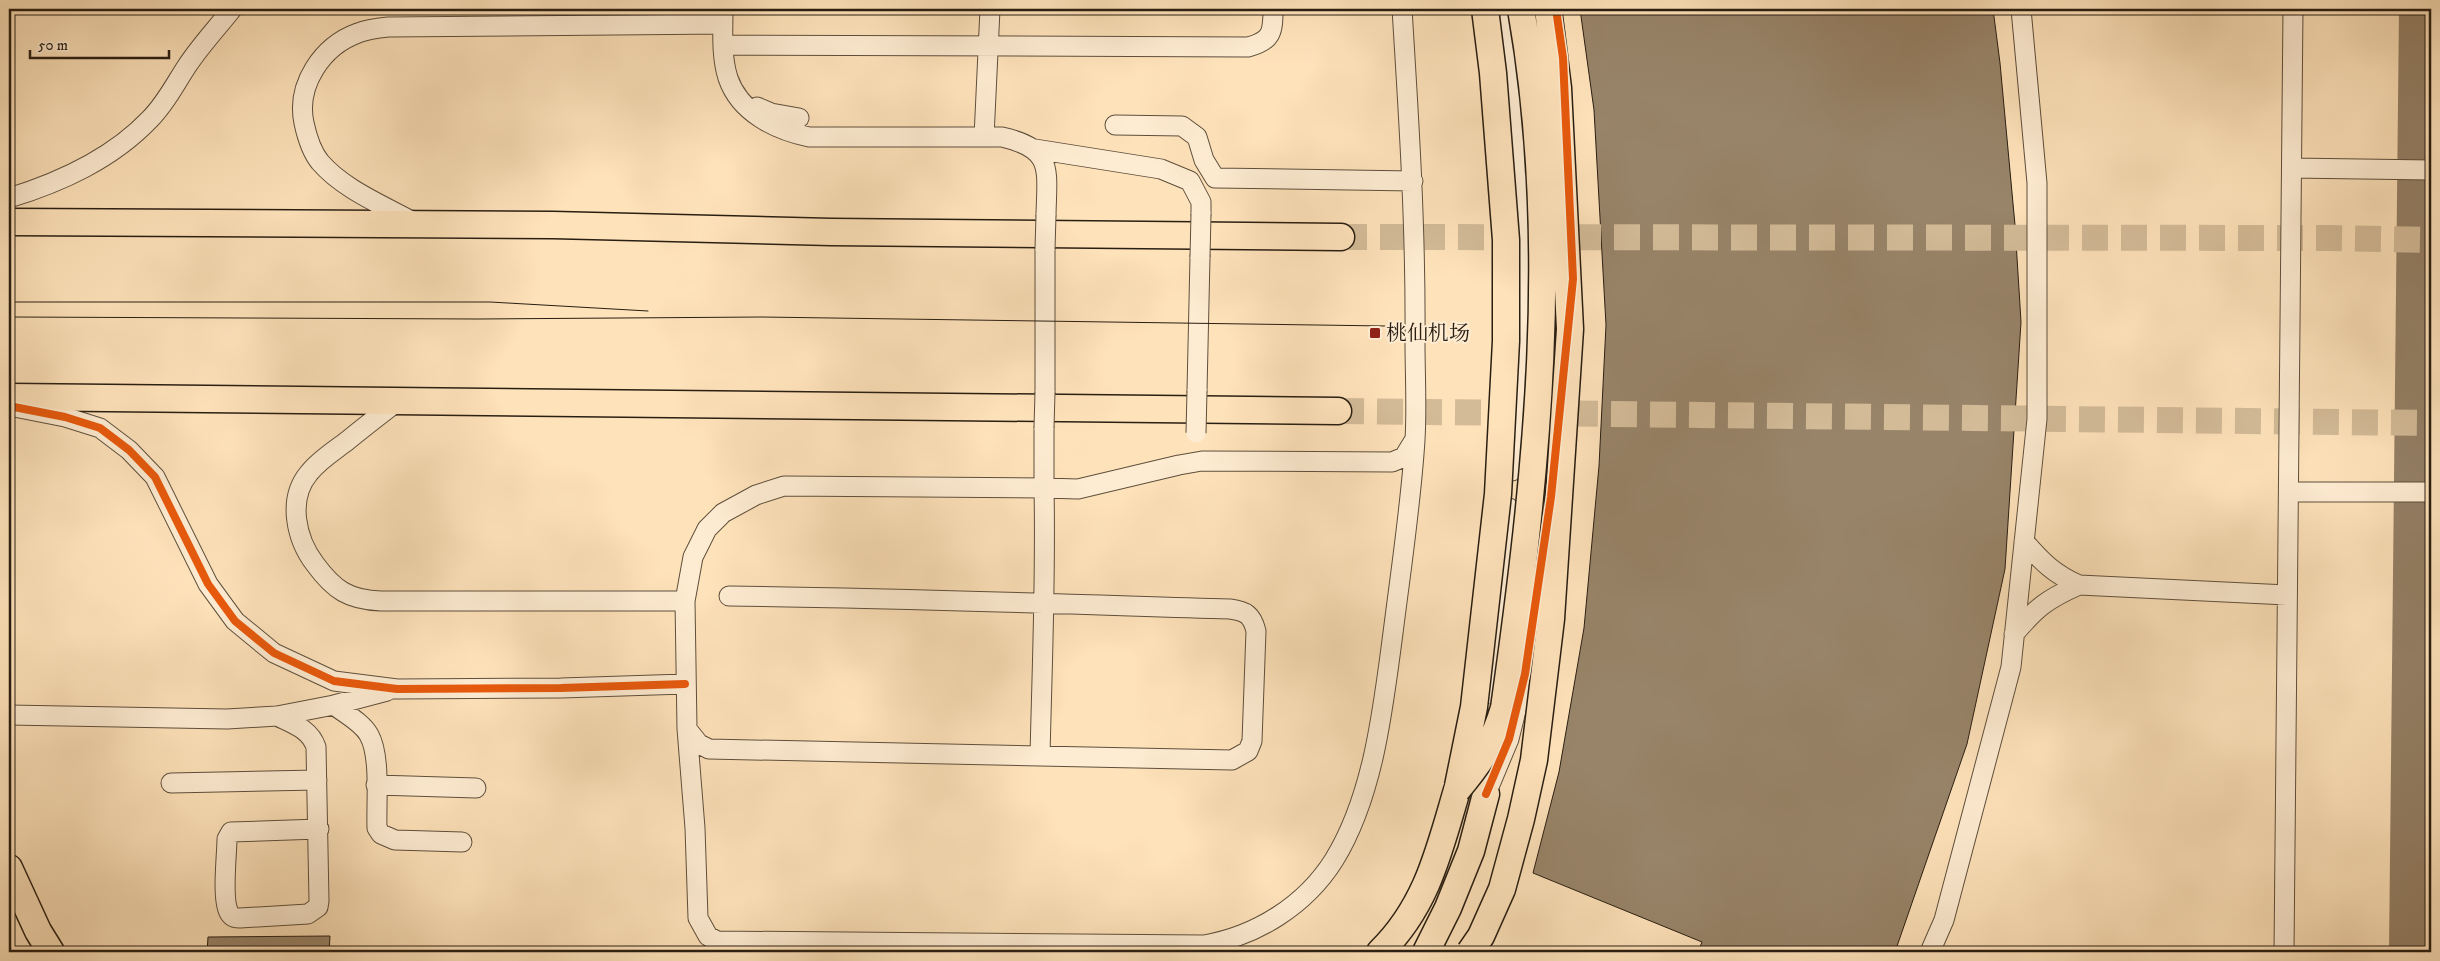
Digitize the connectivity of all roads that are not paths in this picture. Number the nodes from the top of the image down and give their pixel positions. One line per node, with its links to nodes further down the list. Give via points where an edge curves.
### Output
1 (232, 9): 23 (street, via 187,65 157,110 132,136 70,176)
2 (990, 9): 14 (street)
3 (1273, 9): 14 (street, via 1273,29 1268,38 1248,48)
4 (1402, 9): 22 (street)
5 (1485, 9): 54 (highway, bridge, via 1506,240 1506,341 1498,494 1474,707)
6 (1504, 9): 55 (street, via 1508,25 1526,293)
7 (1521, 9): 54 (highway, bridge, via 1537,127 1542,212 1544,305 1533,478 1504,708 1498,730 1482,761)
8 (1548, 9): 62 (highway, bridge, via 1558,88 1570,329 1551,619 1534,760 1520,820 1502,889 1481,936)
9 (1556, 9): 55 (street, via 1563,58 1573,279 1551,497 1525,674 1509,739)
10 (2021, 9): 36 (street, via 2037,183 2037,419)
11 (2293, 9): 20 (street)
12 (723, 17): 13 (street); 25 (street, via 388,27 357,33 340,42 319,62 303,95 303,118 311,147 319,160 343,182)
13 (723, 45): 14 (street); 15 (street, via 728,78)
14 (990, 45): 18 (street)
15 (742, 100): 16 (street, via 771,112); 18 (street, via 760,119 786,132 809,137)
16 (799, 118)
17 (1115, 125): 22 (street, via 1182,126 1197,137 1204,160 1215,178)
18 (984, 137): 19 (street, via 1002,137)
19 (1035, 149): 32 (street, bridge, via 1161,169 1190,181 1201,202); 33 (street, bridge, via 1045,164)
20 (2292, 168): 21 (street); 34 (street)
21 (2431, 170)
22 (1412, 181): 31 (street, via 1416,291)
23 (9, 198)
24 (9, 222): 25 (highway)
25 (418, 224): 26 (highway)
26 (1341, 237)
27 (9, 397): 28 (highway)
28 (398, 401): 30 (highway); 40 (street, via 320,461 308,473 298,494 296,520 305,547 322,574 343,593 353,598 381,601)
29 (9, 406): 44 (street, via 100,428 129,450 155,478 208,584 235,621 274,653 334,681)
30 (1338, 411)
31 (1415, 438): 32 (street, via 1404,457 1392,462); 48 (street, via 1385,691 1360,800 1335,858 1317,882 1280,914 1242,936 1204,945 717,941 708,936 698,918)
32 (1196, 462): 33 (street, via 1078,489)
33 (1044, 488): 40 (street, via 784,486 756,495 724,513 707,529 694,557); 41 (street)
34 (2289, 492): 35 (street); 38 (street)
35 (2431, 492)
36 (2024, 541): 37 (street, via 2044,564); 42 (street)
37 (2079, 586): 38 (street); 42 (street, via 2051,597)
38 (2287, 595): 64 (street)
39 (728, 596): 41 (street)
40 (685, 602): 43 (street)
41 (1043, 603): 49 (street); 49 (street, via 1230,609 1244,611 1253,619 1256,631 1252,741 1242,756 1232,760)
42 (2014, 634): 63 (street, via 2011,667 1964,845 1944,920)
43 (685, 684): 44 (street); 48 (street)
44 (397, 689): 45 (street)
45 (334, 705): 47 (street); 52 (street, via 369,734 376,761)
46 (9, 715): 47 (street, via 227,720)
47 (277, 716): 50 (street, via 313,737)
48 (687, 729): 49 (street, via 699,744 709,749)
49 (1040, 756)
50 (317, 780): 51 (street); 56 (street)
51 (171, 783)
52 (376, 785): 53 (street); 57 (street, via 376,828 381,834 395,840)
53 (476, 788)
54 (1457, 790): 61 (highway, via 1434,871 1419,902)
55 (1486, 794): 59 (highway, via 1471,851 1448,908)
56 (319, 829): 56 (street, via 320,901 313,912 234,918 225,902 230,832)
57 (462, 842)
58 (9, 868): 60 (highway)
59 (1426, 947)
60 (51, 952)
61 (1380, 952)
62 (1470, 952)
63 (1930, 952)
64 (2284, 952)

